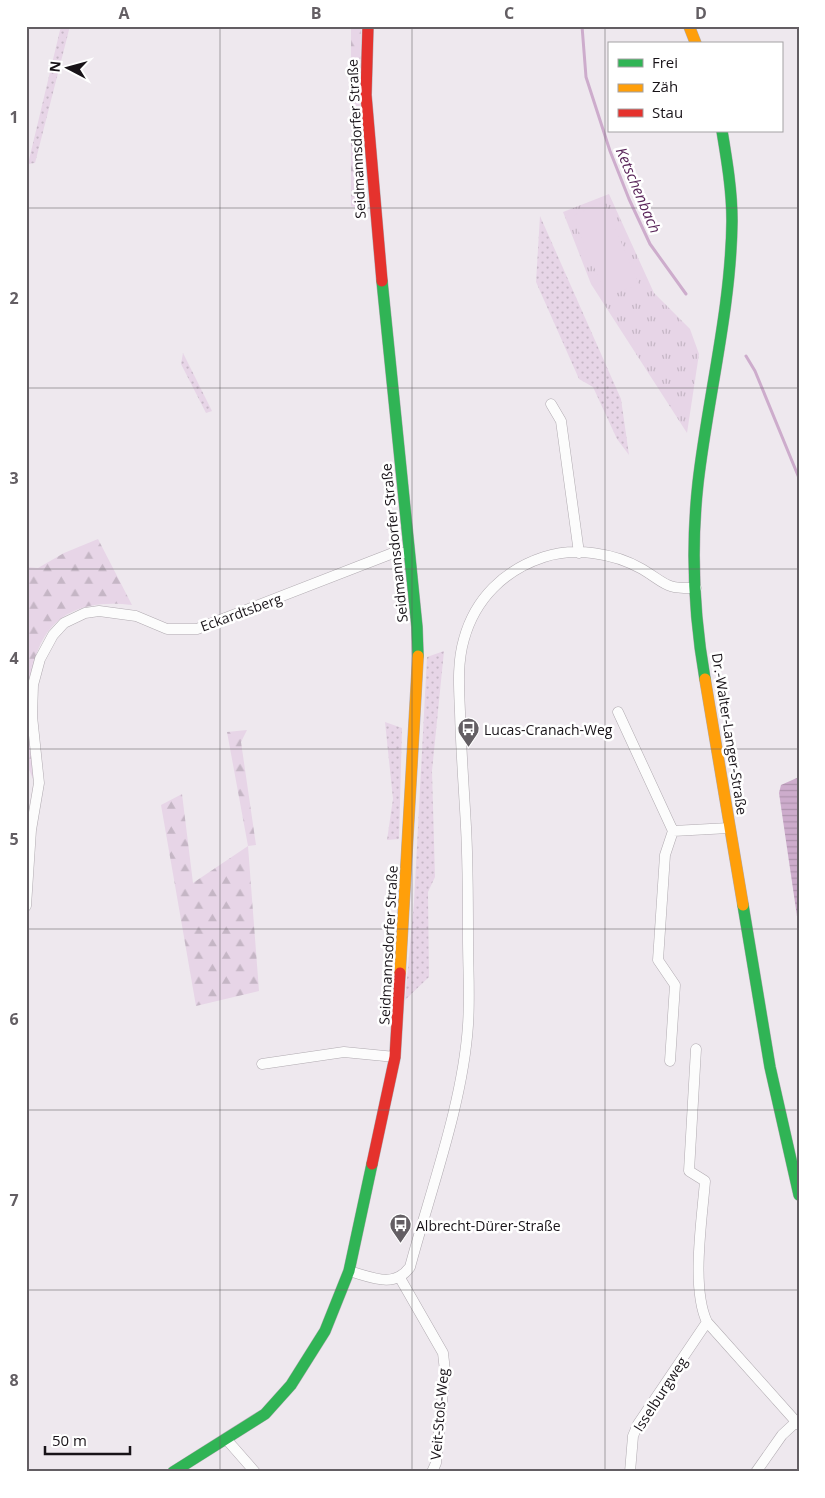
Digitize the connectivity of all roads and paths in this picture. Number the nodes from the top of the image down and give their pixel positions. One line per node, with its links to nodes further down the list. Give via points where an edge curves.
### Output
1 (368, 26): 7 (street, Seidmannsdorfer Straße, via 366,95 369,147)
2 (689, 26): 3 (street)
3 (695, 42)
4 (722, 132): 8 (street, Dr.-Walter-Langer-Straße, via 730,176 730,273 698,484)
5 (551, 404): 6 (street, via 561,421)
6 (579, 553): 8 (street, via 616,558 675,589); 19 (street, via 544,557 500,580 476,609 464,638 458,675 466,837 468,1026 459,1085 439,1165 410,1267)
7 (410, 554): 12 (street, Eckardtsberg, via 394,553 197,629 167,628 136,616 99,611 85,613 64,623 40,659 33,685 32,716 39,789 31,830); 14 (street, Seidmannsdorfer Straße, via 418,653)
8 (696, 588): 10 (street, Dr.-Walter-Langer-Straße, via 703,669)
9 (618, 712): 11 (street)
10 (729, 828): 11 (street); 17 (street, Dr.-Walter-Langer-Straße, via 770,1067)
11 (673, 830): 15 (street, via 665,855 658,960 675,985)
12 (26, 906)
13 (696, 1049): 20 (street, via 689,1171 704,1182 700,1301)
14 (395, 1057): 16 (street, via 344,1052); 18 (street, Seidmannsdorfer Straße)
15 (670, 1061)
16 (262, 1064)
17 (799, 1195)
18 (349, 1271): 19 (street, via 380,1280); 22 (street, Seidmannsdorfer Straße, via 324,1331 291,1385 265,1414)
19 (400, 1278): 25 (street, Veit-Stoß-Weg, via 443,1354 445,1371 436,1463)
20 (707, 1322): 21 (street); 26 (street, Isselburgweg, via 638,1424 633,1436)
21 (798, 1423): 27 (street, via 782,1435)
22 (227, 1440): 23 (street, Seidmannsdorfer Straße); 24 (street)
23 (173, 1472)
24 (255, 1472)
25 (432, 1472)
26 (630, 1472)
27 (756, 1472)

